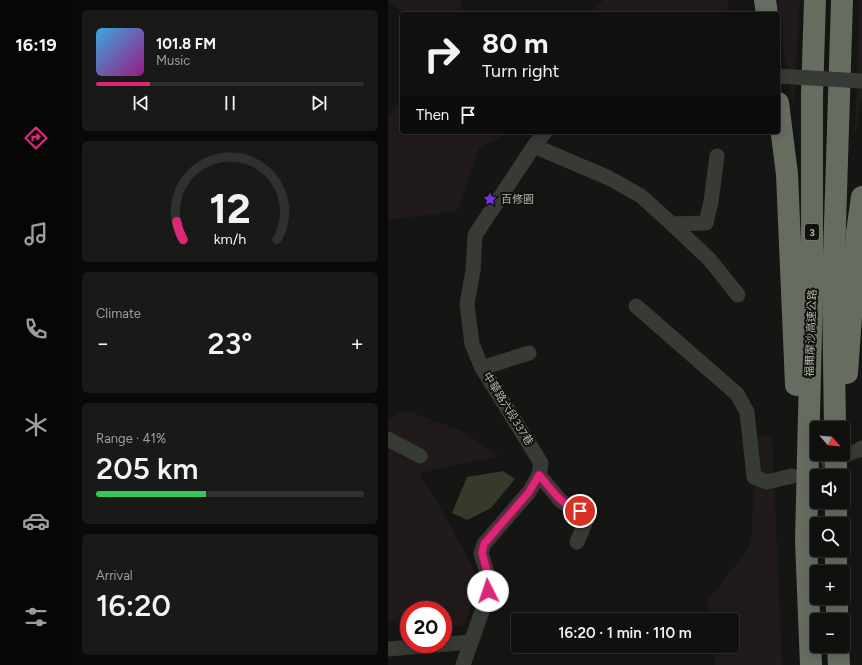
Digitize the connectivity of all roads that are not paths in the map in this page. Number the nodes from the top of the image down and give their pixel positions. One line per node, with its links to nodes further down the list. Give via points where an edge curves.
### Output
1 (765, 0): 4 (highway)
2 (815, 0): 21 (highway, 福爾摩沙高速公路 / 3, via 812,96 812,289)
3 (842, 0): 17 (highway, 福爾摩沙高速公路 / 3, via 833,289)
4 (767, 12)
5 (780, 76): 6 (lane, bridge)
6 (862, 81)
7 (780, 119): 21 (highway, via 787,174)
8 (543, 134): 9 (lane, 中華路六段337巷)
9 (534, 146): 12 (lane, via 609,178 641,196); 16 (lane, 中華路六段337巷, via 475,235 473,271 467,304 472,344)
10 (717, 156): 12 (lane, via 706,223)
11 (862, 197): 18 (highway, via 846,384)
12 (672, 224): 13 (lane, via 710,260)
13 (738, 295)
14 (636, 306): 21 (lane, via 737,394 746,412 754,477 767,482)
15 (529, 353): 16 (lane)
16 (482, 368): 22 (lane, 中華路六段337巷, via 541,463)
17 (835, 421)
18 (840, 421)
19 (388, 439): 20 (lane)
20 (420, 456)
21 (800, 469): 28 (highway, 福爾摩沙高速公路 / 3)
22 (539, 475): 23 (lane, via 561,501 588,514); 24 (lane, via 529,492 484,544 482,553 490,582)
23 (578, 542)
24 (471, 642): 25 (lane); 27 (lane)
25 (388, 648)
26 (838, 653): 29 (highway)
27 (463, 665)
28 (811, 665)
29 (839, 665)

